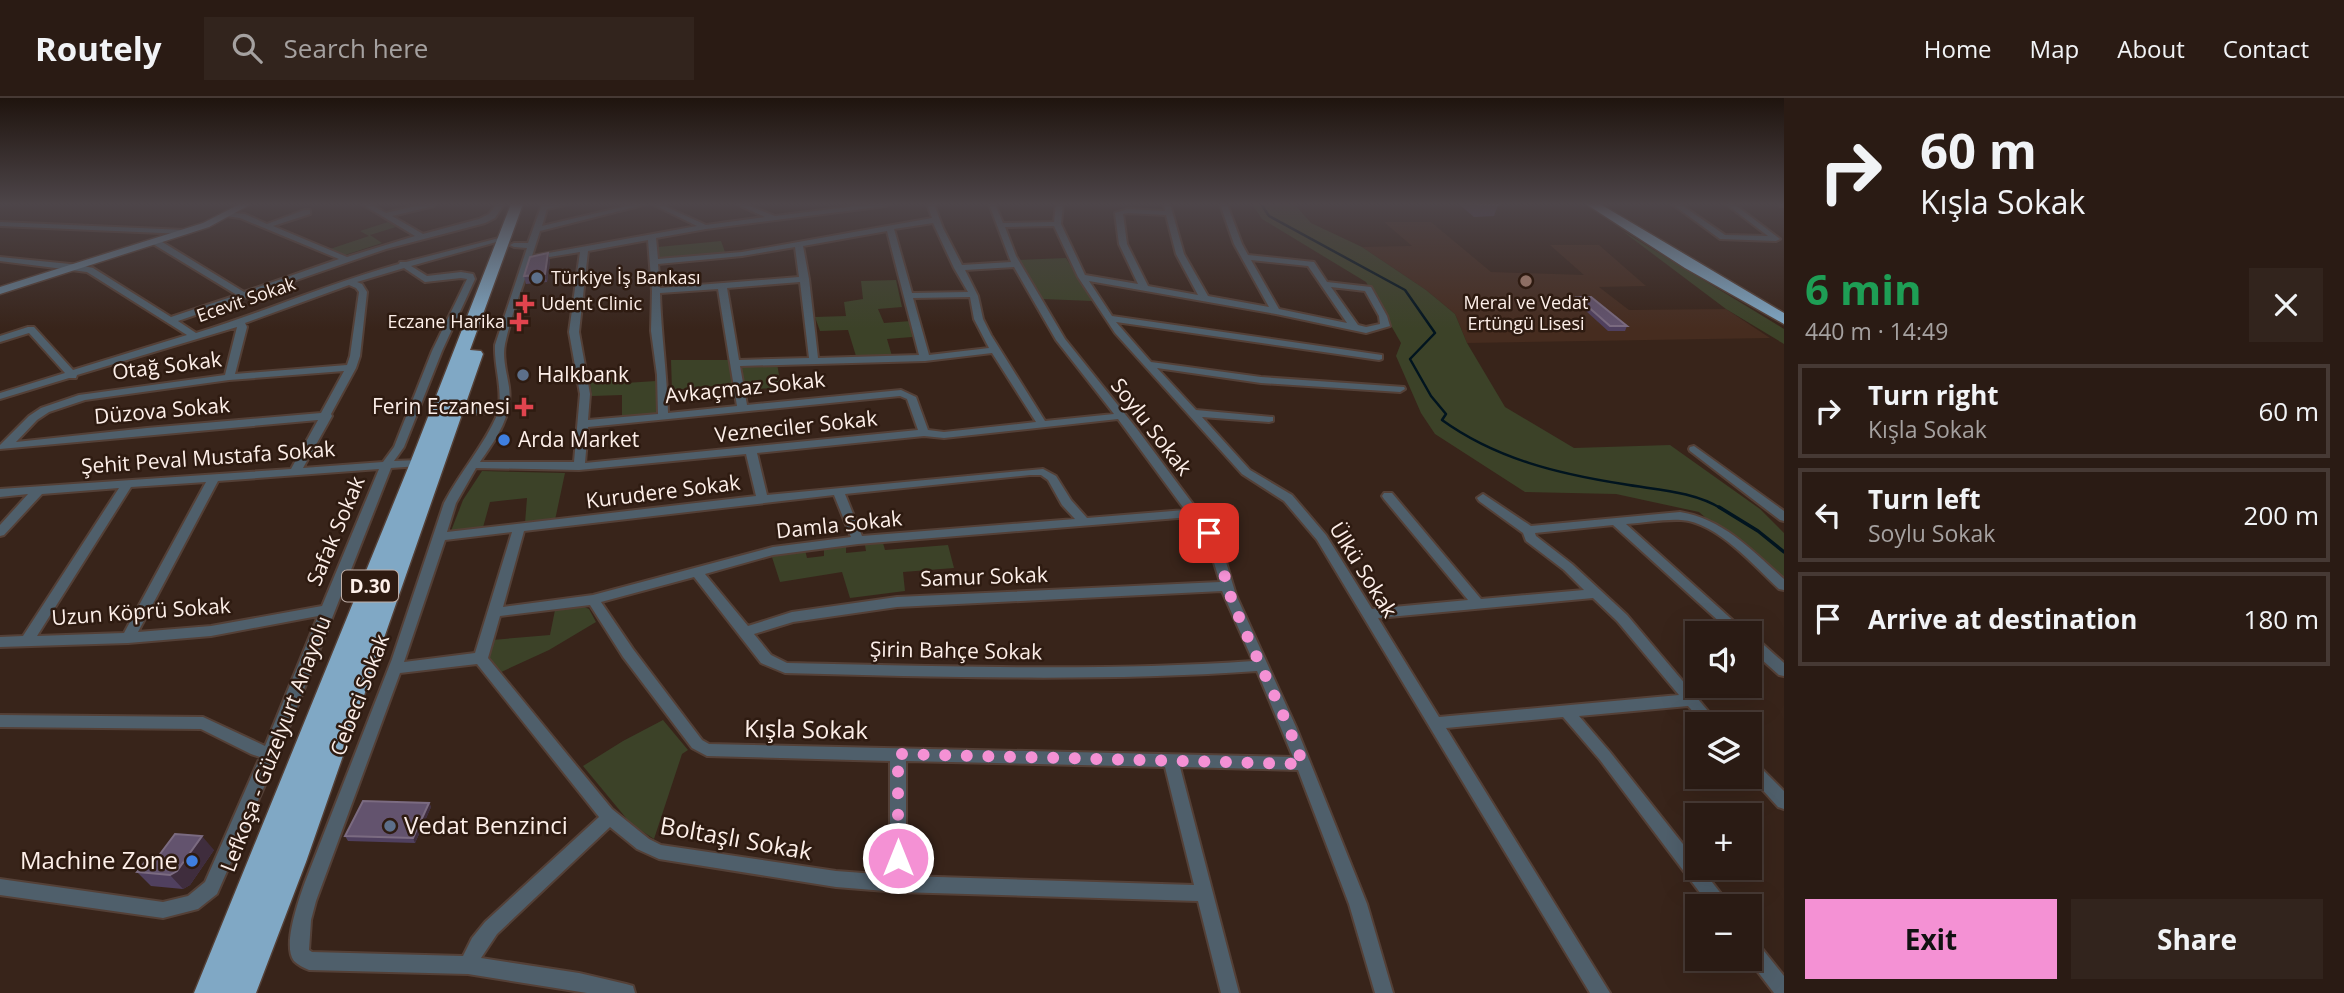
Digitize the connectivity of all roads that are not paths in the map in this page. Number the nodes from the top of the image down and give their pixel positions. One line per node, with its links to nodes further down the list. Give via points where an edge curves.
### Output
1 (799, 245): 33 (street)
2 (144, 246): 30 (main road)
3 (162, 246): 41 (street)
4 (314, 246): 25 (street)
5 (389, 246): 25 (street)
6 (491, 246): 28 (street, Ecevit Sokak)
7 (507, 246): 79 (highway, Lefkoşa - Güzelyurt Anayolu / D.30)
8 (508, 246): 67 (highway, Lefkoşa - Güzelyurt Anayolu / D.30)
9 (531, 246): 26 (street)
10 (601, 246): 22 (street)
11 (653, 246): 27 (street)
12 (794, 246): 27 (street)
13 (895, 246): 42 (street)
14 (947, 246): 31 (street)
15 (1009, 246): 29 (street, Soylu Sokak)
16 (1067, 246): 32 (street, Ülkü Sokak)
17 (1124, 246): 37 (street)
18 (1178, 246): 43 (street)
19 (1239, 246): 23 (street)
20 (1659, 246): 47 (highway)
21 (1670, 246): 45 (highway)
22 (584, 249): 26 (street); 73 (street, via 574,332 584,385)
23 (1247, 257): 36 (street, via 1308,263); 44 (street)
24 (0, 259): 30 (street)
25 (345, 259): 41 (street)
26 (527, 260): 66 (street, via 499,349)
27 (655, 262): 39 (street)
28 (404, 264): 34 (street, Ecevit Sokak); 80 (street, Safak Sokak, via 425,279 461,275 471,279 399,447)
29 (1016, 264): 31 (street); 71 (street, Soylu Sokak, via 1061,340)
30 (79, 267): 38 (main road); 48 (street)
31 (958, 268): 40 (street)
32 (1082, 276): 37 (street); 46 (street, Ülkü Sokak)
33 (805, 279): 35 (street); 57 (street)
34 (349, 282): 49 (street, Ecevit Sokak); 60 (street, via 363,292)
35 (722, 285): 39 (street); 58 (street)
36 (1325, 285): 50 (street); 50 (street, via 1371,292 1385,326 1375,330)
37 (1144, 287): 43 (street)
38 (0, 291)
39 (656, 291): 51 (street)
40 (973, 294): 42 (street); 54 (street, via 979,320)
41 (243, 295): 48 (street)
42 (908, 296): 56 (street)
43 (1204, 297): 44 (street)
44 (1276, 310): 50 (street)
45 (1784, 312)
46 (1109, 318): 55 (street); 59 (street, Ülkü Sokak)
47 (1784, 319)
48 (172, 320): 52 (street)
49 (240, 322): 52 (street, Ecevit Sokak); 62 (street)
50 (1354, 327)
51 (656, 331): 69 (street)
52 (195, 336): 61 (street, Ecevit Sokak)
53 (0, 339): 61 (street, via 31,329)
54 (994, 350): 56 (street); 74 (street)
55 (1379, 356)
56 (925, 358): 57 (street)
57 (814, 360): 58 (street)
58 (734, 362): 65 (street)
59 (1147, 364): 63 (street, via 1275,381); 68 (street, Ülkü Sokak)
60 (351, 368): 62 (street, Otağ Sokak); 70 (street)
61 (73, 376): 64 (street, Ecevit Sokak)
62 (229, 377): 76 (street, Otağ Sokak, via 62,402 33,418)
63 (1400, 389)
64 (2, 398)
65 (742, 407): 69 (street, Avkaçmaz Sokak); 75 (street, Avkaçmaz Sokak, via 896,393 909,395)
66 (504, 410): 67 (street); 81 (street, Cebeci Sokak)
67 (454, 411): 140 (highway, Lefkoşa - Güzelyurt Anayolu / D.30, via 301,838)
68 (1192, 413): 72 (street); 109 (street, Ülkü Sokak, via 1245,472 1282,494 1311,524)
69 (663, 415): 73 (street, Avkaçmaz Sokak)
70 (327, 416): 76 (street, Düzova Sokak); 83 (street)
71 (1121, 416): 74 (street, Vezneciler Sokak); 92 (street, Soylu Sokak)
72 (1269, 419)
73 (584, 424): 82 (street)
74 (1042, 424): 75 (street, Vezneciler Sokak, via 944,435)
75 (924, 433): 78 (street, Vezneciler Sokak)
76 (3, 448)
77 (1693, 449): 93 (street)
78 (751, 451): 82 (street, Vezneciler Sokak); 91 (street)
79 (419, 463): 80 (street, Şehit Peval Mustafa Sokak); 139 (highway, Lefkoşa - Güzelyurt Anayolu / D.30)
80 (387, 464): 83 (street, Şehit Peval Mustafa Sokak); 107 (street, Safak Sokak)
81 (474, 465): 82 (street, Vezneciler Sokak); 99 (street, Cebeci Sokak, via 454,494)
82 (579, 467)
83 (295, 472): 84 (street, Şehit Peval Mustafa Sokak)
84 (214, 478): 85 (street, Şehit Peval Mustafa Sokak); 112 (street)
85 (127, 484): 86 (street, Şehit Peval Mustafa Sokak); 113 (street)
86 (39, 490): 88 (street, Şehit Peval Mustafa Sokak); 98 (street)
87 (838, 492): 91 (street, Kurudere Sokak); 95 (street, Kurudere Sokak, via 1043,472); 100 (street)
88 (0, 493)
89 (1388, 496): 106 (street)
90 (1483, 498): 97 (street)
91 (762, 499): 96 (street, Kurudere Sokak)
92 (1193, 513): 95 (street, Damla Sokak); 102 (street, Soylu Sokak, via 1215,545)
93 (1784, 517)
94 (1615, 521): 97 (street); 103 (street, via 1699,518); 110 (street)
95 (1084, 522): 100 (street, Damla Sokak)
96 (519, 528): 99 (street, Kurudere Sokak); 108 (street)
97 (1529, 531): 104 (street, via 1530,538)
98 (0, 532)
99 (440, 537): 118 (street, Cebeci Sokak)
100 (858, 540): 101 (street, Damla Sokak, via 760,553)
101 (696, 571): 105 (street, Damla Sokak); 111 (street, Şirin Bahçe Sokak)
102 (1227, 586): 111 (street, Samur Sokak, via 897,602 792,617); 117 (street, Soylu Sokak)
103 (1784, 586)
104 (1596, 593): 106 (street); 120 (street, via 1640,638)
105 (593, 600): 108 (street, Damla Sokak); 126 (street, Kışla Sokak, via 701,748)
106 (1478, 604): 109 (street)
107 (326, 610): 112 (street, Uzun Köprü Sokak, via 211,631); 125 (street, Safak Sokak)
108 (496, 612): 116 (street)
109 (1368, 614): 124 (street, Ülkü Sokak)
110 (1727, 621)
111 (746, 632): 117 (street, Şirin Bahçe Sokak, via 771,663 793,669 1060,674)
112 (128, 638): 113 (street, Uzun Köprü Sokak)
113 (27, 641): 114 (street, Uzun Köprü Sokak)
114 (0, 642)
115 (1762, 652): 119 (street)
116 (481, 658): 118 (street); 131 (street, Boltaşlı Sokak)
117 (1261, 666): 128 (street, Soylu Sokak)
118 (394, 668): 137 (street, Cebeci Sokak, via 319,868 298,939 300,954 309,961)
119 (1784, 671)
120 (1689, 700): 121 (street); 122 (street)
121 (1567, 712): 124 (street); 135 (street)
122 (1700, 712)
123 (0, 721): 125 (street, via 203,723)
124 (1434, 723): 144 (street, Ülkü Sokak)
125 (271, 753): 133 (street, Safak Sokak, via 211,888 192,903 163,910)
126 (898, 754): 127 (street, Kışla Sokak); 132 (street)
127 (1171, 761): 128 (street, Kışla Sokak); 134 (street)
128 (1303, 764): 143 (street, Soylu Sokak, via 1361,911)
129 (1762, 779): 130 (street)
130 (1784, 802)
131 (610, 817): 132 (street, Boltaşlı Sokak, via 643,844 668,855); 137 (street, via 491,928)
132 (898, 884): 134 (street, Boltaşlı Sokak)
133 (0, 887)
134 (1205, 893): 142 (street)
135 (1711, 894)
136 (1762, 963): 138 (street)
137 (468, 965): 141 (street)
138 (1784, 991)
139 (210, 993)
140 (240, 993)
141 (620, 993)
142 (1230, 993)
143 (1384, 993)
144 (1601, 993)

